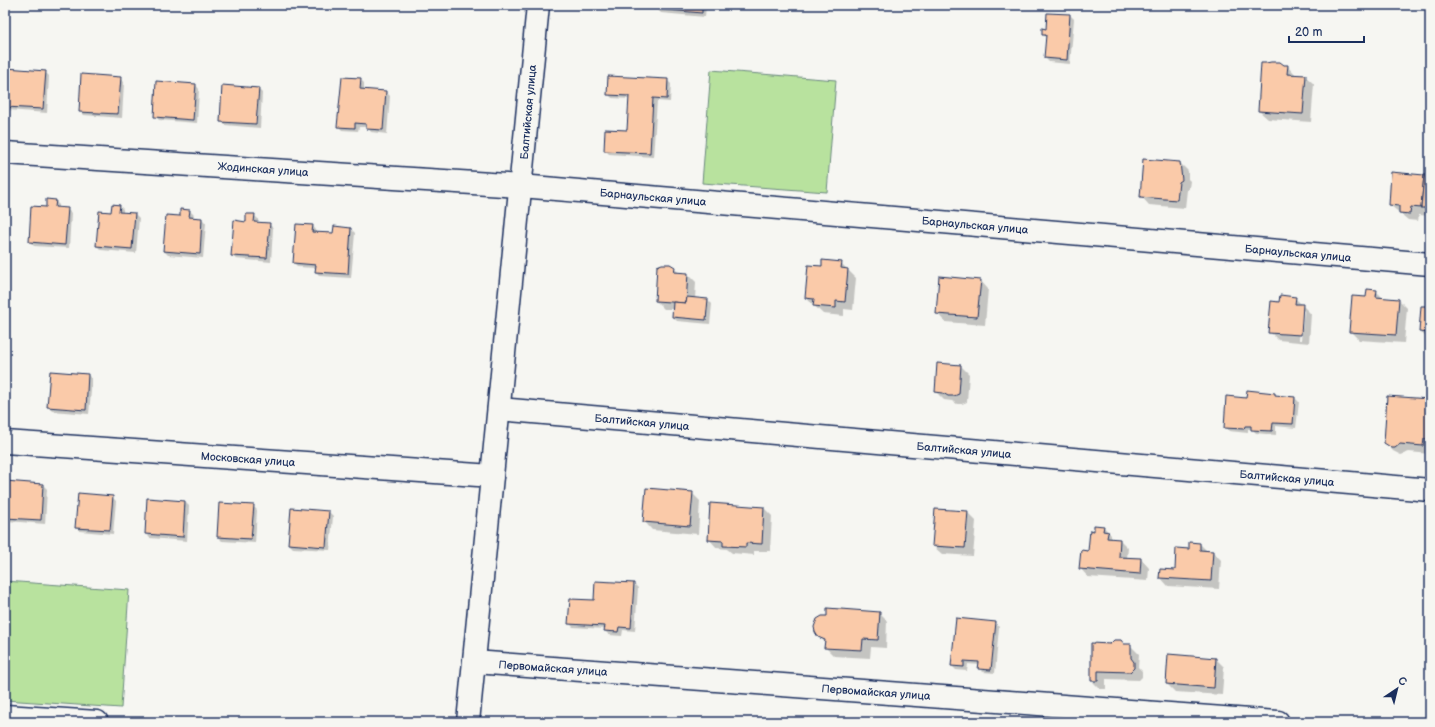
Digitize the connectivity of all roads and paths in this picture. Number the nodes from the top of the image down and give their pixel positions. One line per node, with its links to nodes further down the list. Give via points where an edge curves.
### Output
1 (538, 5): 3 (street, Балтийская улица)
2 (5, 153): 3 (street, Жодинская улица)
3 (521, 186): 4 (street, Барнаульская улица); 5 (street, Балтийская улица)
4 (1430, 264)
5 (499, 409): 7 (street, Балтийская улица); 8 (street, Балтийская улица)
6 (5, 442): 7 (street, Московская улица)
7 (492, 476): 9 (street, Балтийская улица)
8 (1430, 490)
9 (474, 662): 12 (street, Балтийская улица); 13 (street, Первомайская улица)
10 (5, 716): 11 (street)
11 (97, 722)
12 (468, 722)
13 (1278, 722)

